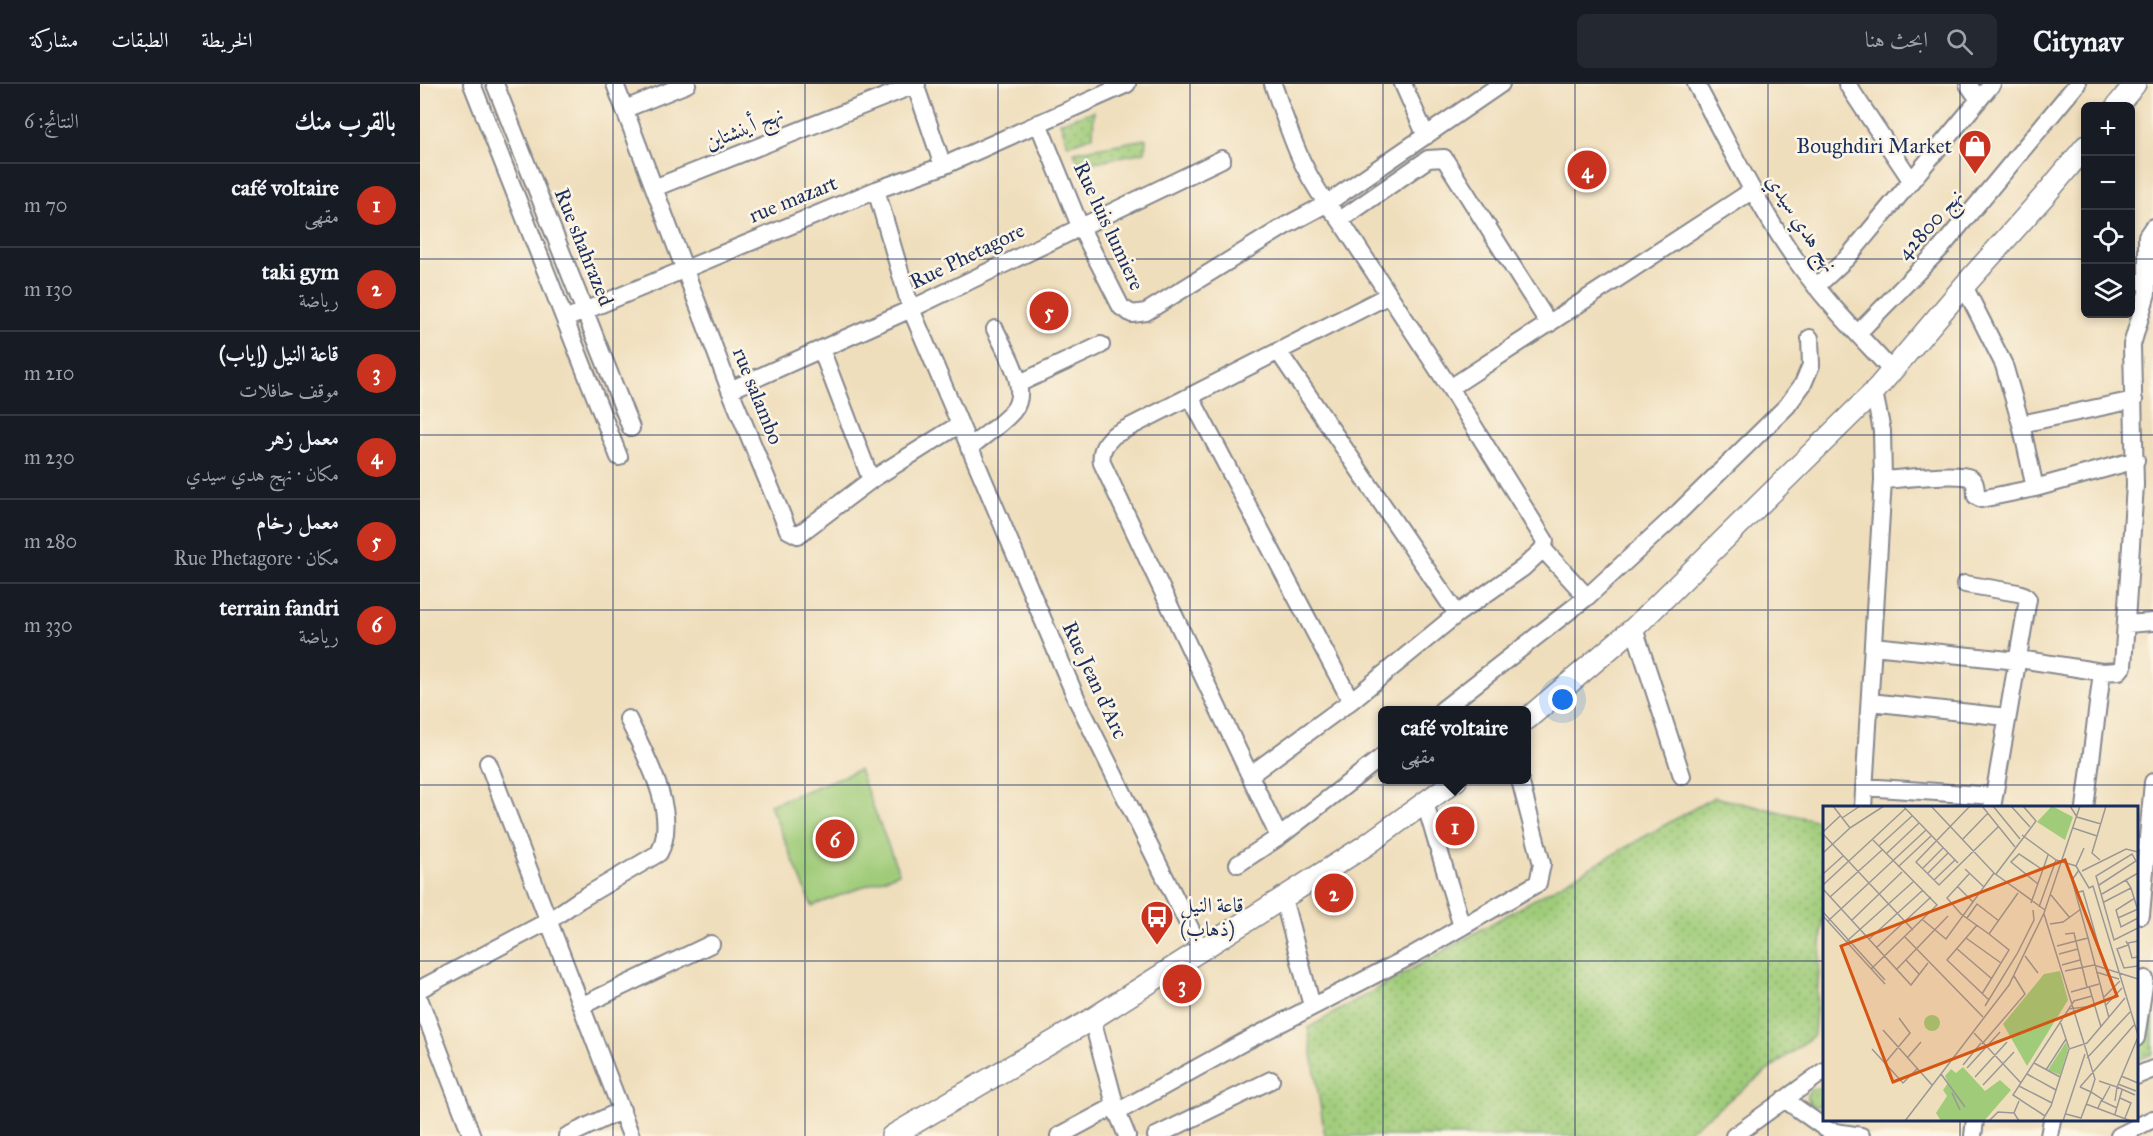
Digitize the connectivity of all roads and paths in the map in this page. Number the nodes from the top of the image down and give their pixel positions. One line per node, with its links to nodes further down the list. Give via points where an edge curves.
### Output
1 (472, 84): 38 (street)
2 (495, 84): 37 (street, Rue shahrazed)
3 (615, 84): 18 (street, rue salambo)
4 (687, 84): 18 (street)
5 (916, 84): 23 (street); 25 (street, نهج أينشتاين)
6 (1127, 84): 19 (street, rue mazart)
7 (1273, 84): 28 (street, via 1301,163)
8 (1403, 84): 20 (street)
9 (1501, 84): 20 (street, Rue luis lumiere)
10 (1696, 84): 27 (street, نهج هدي سيدي)
11 (1847, 84): 24 (street)
12 (1968, 84): 16 (street)
13 (1992, 84): 16 (street)
14 (2077, 84): 43 (street, نهج 42800, via 1941,248)
15 (2135, 84): 17 (main road)
16 (1979, 100): 24 (street)
17 (2120, 102)
18 (625, 109): 25 (street, rue salambo)
19 (1038, 123): 23 (street, rue mazart); 30 (street, Rue luis lumiere)
20 (1426, 136): 28 (street, Rue luis lumiere)
21 (2081, 151): 33 (main road)
22 (1222, 159): 30 (street, Rue Phetagore)
23 (943, 166): 26 (street, rue mazart)
24 (1911, 180): 34 (street, via 1847,258)
25 (654, 188): 32 (street, rue salambo)
26 (876, 190): 32 (street, rue mazart); 36 (street, Rue Jean d'Arc)
27 (1753, 190): 34 (street, نهج هدي سيدي, via 1776,231); 39 (street)
28 (1326, 204): 29 (street); 30 (street, Rue luis lumiere, via 1146,312 1132,314 1121,307)
29 (1340, 220): 35 (street); 39 (street, via 1428,159 1444,158)
30 (1080, 226): 36 (street, Rue Phetagore)
31 (2153, 227): 42 (street, via 2147,244 2145,306)
32 (685, 268): 37 (street, rue mazart); 51 (street, rue salambo)
33 (1964, 286): 48 (main road); 56 (street, via 2004,365)
34 (1816, 287): 43 (street, نهج هدي سيدي)
35 (1389, 295): 47 (street); 50 (street)
36 (911, 309): 46 (street, Rue Phetagore); 55 (street, Rue Jean d'Arc)
37 (585, 310): 38 (street, rue mazart); 57 (street, Rue shahrazed)
38 (565, 319): 59 (street)
39 (1549, 324): 50 (street)
40 (995, 329): 49 (street)
41 (2153, 331): 42 (street)
42 (2135, 332): 54 (street)
43 (1858, 333): 48 (street, نهج هدي سيدي)
44 (1810, 338): 66 (street, via 1811,365 1803,384 1786,406)
45 (1101, 345): 49 (street)
46 (821, 349): 51 (street, Rue Phetagore); 61 (street)
47 (1278, 351): 53 (street); 67 (street)
48 (1892, 371): 52 (main road)
49 (1020, 383): 58 (street, via 1020,396 1013,411)
50 (1450, 388): 64 (street, via 1545,541)
51 (730, 390): 61 (street, rue salambo, via 792,533 798,535)
52 (1874, 392): 62 (street, via 1882,431); 70 (main road)
53 (1190, 396): 74 (street); 82 (street, via 1114,435 1103,447 1102,463)
54 (2134, 400): 56 (street); 60 (street)
55 (960, 424): 58 (street, Rue Jean d'Arc); 61 (street, rue salambo)
56 (2021, 424): 63 (street)
57 (631, 428)
58 (969, 447): 99 (street, Rue Jean d'Arc, via 1077,700)
59 (619, 457)
60 (2136, 460): 63 (street); 69 (street)
61 (871, 480)
62 (1883, 480): 63 (street, via 1969,478 1981,499); 71 (street)
63 (2035, 488)
64 (1544, 549): 66 (street); 67 (street)
65 (1965, 584): 72 (street, via 2018,593 2028,599)
66 (1587, 597): 76 (street)
67 (1457, 614): 74 (street)
68 (2153, 622): 69 (street)
69 (2127, 624): 73 (street, via 2123,666 2119,671)
70 (1634, 628): 77 (main road); 83 (street)
71 (1874, 646): 72 (street); 75 (street)
72 (2018, 660): 73 (street); 78 (street)
73 (2102, 672): 91 (street)
74 (1351, 700): 82 (street)
75 (1870, 702): 78 (street); 87 (street)
76 (1448, 706)
77 (1531, 716)
78 (2007, 717): 88 (street)
79 (628, 719): 96 (street, via 655,776 666,830 664,843 659,853)
80 (1378, 760): 92 (street)
81 (488, 763): 96 (street)
82 (1250, 775): 92 (street)
83 (1682, 776)
84 (2153, 782): 95 (street)
85 (1451, 784): 89 (main road)
86 (1521, 784): 97 (street, via 1542,864 1538,883)
87 (1864, 787): 88 (street); 90 (street)
88 (1993, 802)
89 (1425, 803): 94 (main road); 97 (street)
90 (1863, 806)
91 (2085, 806)
92 (1279, 837): 93 (street)
93 (1238, 864)
94 (1283, 898): 99 (main road); 104 (street)
95 (2143, 917)
96 (550, 920): 101 (street); 103 (street)
97 (1462, 927): 104 (street)
98 (711, 944): 103 (street)
99 (1201, 950): 105 (main road)
100 (2145, 979): 106 (street)
101 (420, 989)
102 (420, 1001): 118 (street)
103 (583, 1005): 113 (street)
104 (1312, 1006): 112 (street)
105 (1092, 1019): 112 (street); 121 (main road)
106 (2138, 1025)
107 (2153, 1068): 109 (street)
108 (1823, 1072): 111 (street)
109 (2138, 1075)
110 (1271, 1080): 124 (street)
111 (1784, 1099): 117 (street); 125 (street)
112 (1116, 1109): 122 (street); 123 (street)
113 (622, 1110): 119 (street); 120 (street)
114 (2153, 1119): 129 (street)
115 (1975, 1121): 127 (street)
116 (2052, 1121): 128 (street)
117 (1830, 1129): 126 (street)
118 (472, 1136)
119 (567, 1136)
120 (631, 1136)
121 (892, 1136)
122 (1059, 1136)
123 (1127, 1136)
124 (1156, 1136)
125 (1734, 1136)
126 (1861, 1136)
127 (1973, 1136)
128 (2049, 1136)
129 (2119, 1136)

